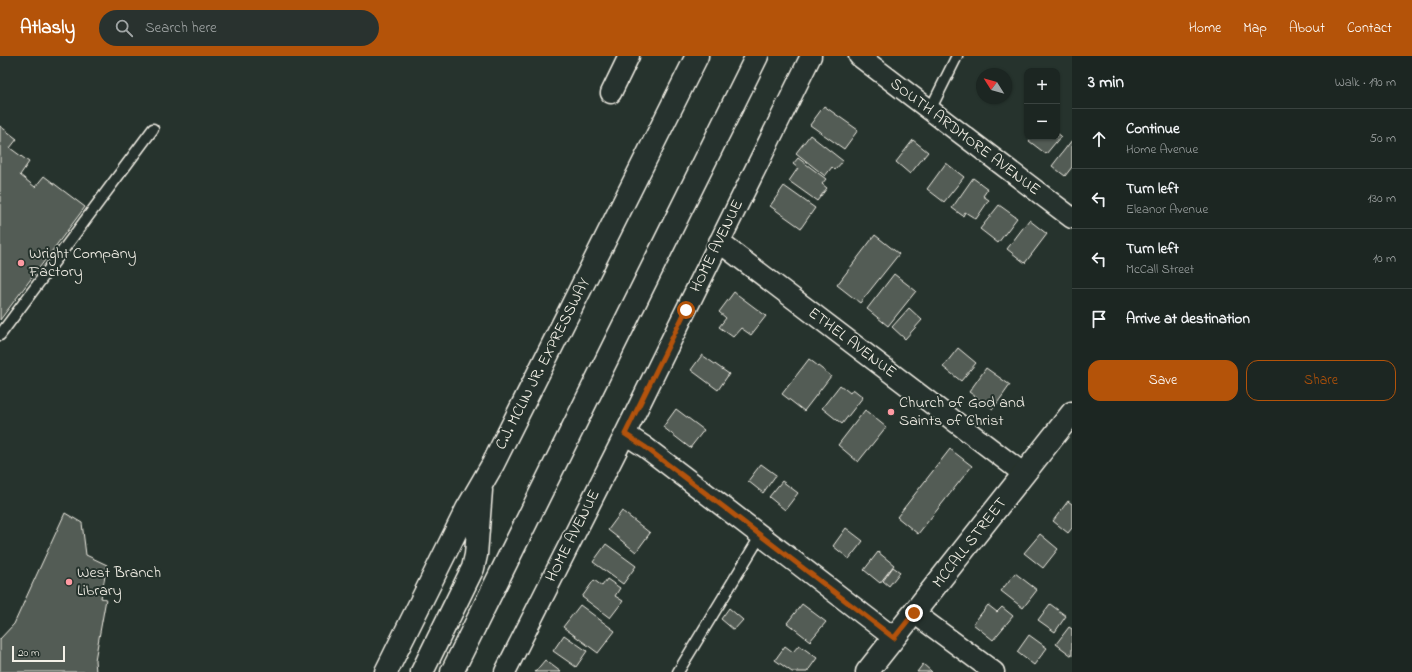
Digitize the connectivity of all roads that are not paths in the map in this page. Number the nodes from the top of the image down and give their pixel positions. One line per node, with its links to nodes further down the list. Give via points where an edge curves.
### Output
1 (630, 56): 7 (street)
2 (698, 56): 16 (main road, C.J. MCLIN JR. EXPRESSWAY, via 493,464)
3 (757, 56): 22 (main road)
4 (811, 56): 11 (street, HOME AVENUE)
5 (859, 56): 8 (street, SOUTH ARDMORE AVENUE)
6 (957, 56): 8 (lane)
7 (611, 93)
8 (930, 110): 10 (street, SOUTH ARDMORE AVENUE)
9 (153, 129): 12 (lane)
10 (1072, 218)
11 (719, 242): 14 (street, HOME AVENUE); 15 (street, ETHEL AVENUE)
12 (0, 335)
13 (1072, 413): 15 (main road, MCCALL STREET)
14 (625, 434): 17 (street); 23 (street, HOME AVENUE)
15 (1024, 474): 18 (main road, MCCALL STREET)
16 (481, 483): 20 (main road, C.J. MCLIN JR. EXPRESSWAY); 21 (main road, via 473,568)
17 (761, 535): 19 (street); 24 (lane)
18 (914, 613): 19 (main road, MCCALL STREET); 26 (street)
19 (894, 638): 25 (main road, MCCALL STREET)
20 (386, 672)
21 (422, 672)
22 (452, 672)
23 (505, 672)
24 (678, 672)
25 (867, 672)
26 (994, 672)

